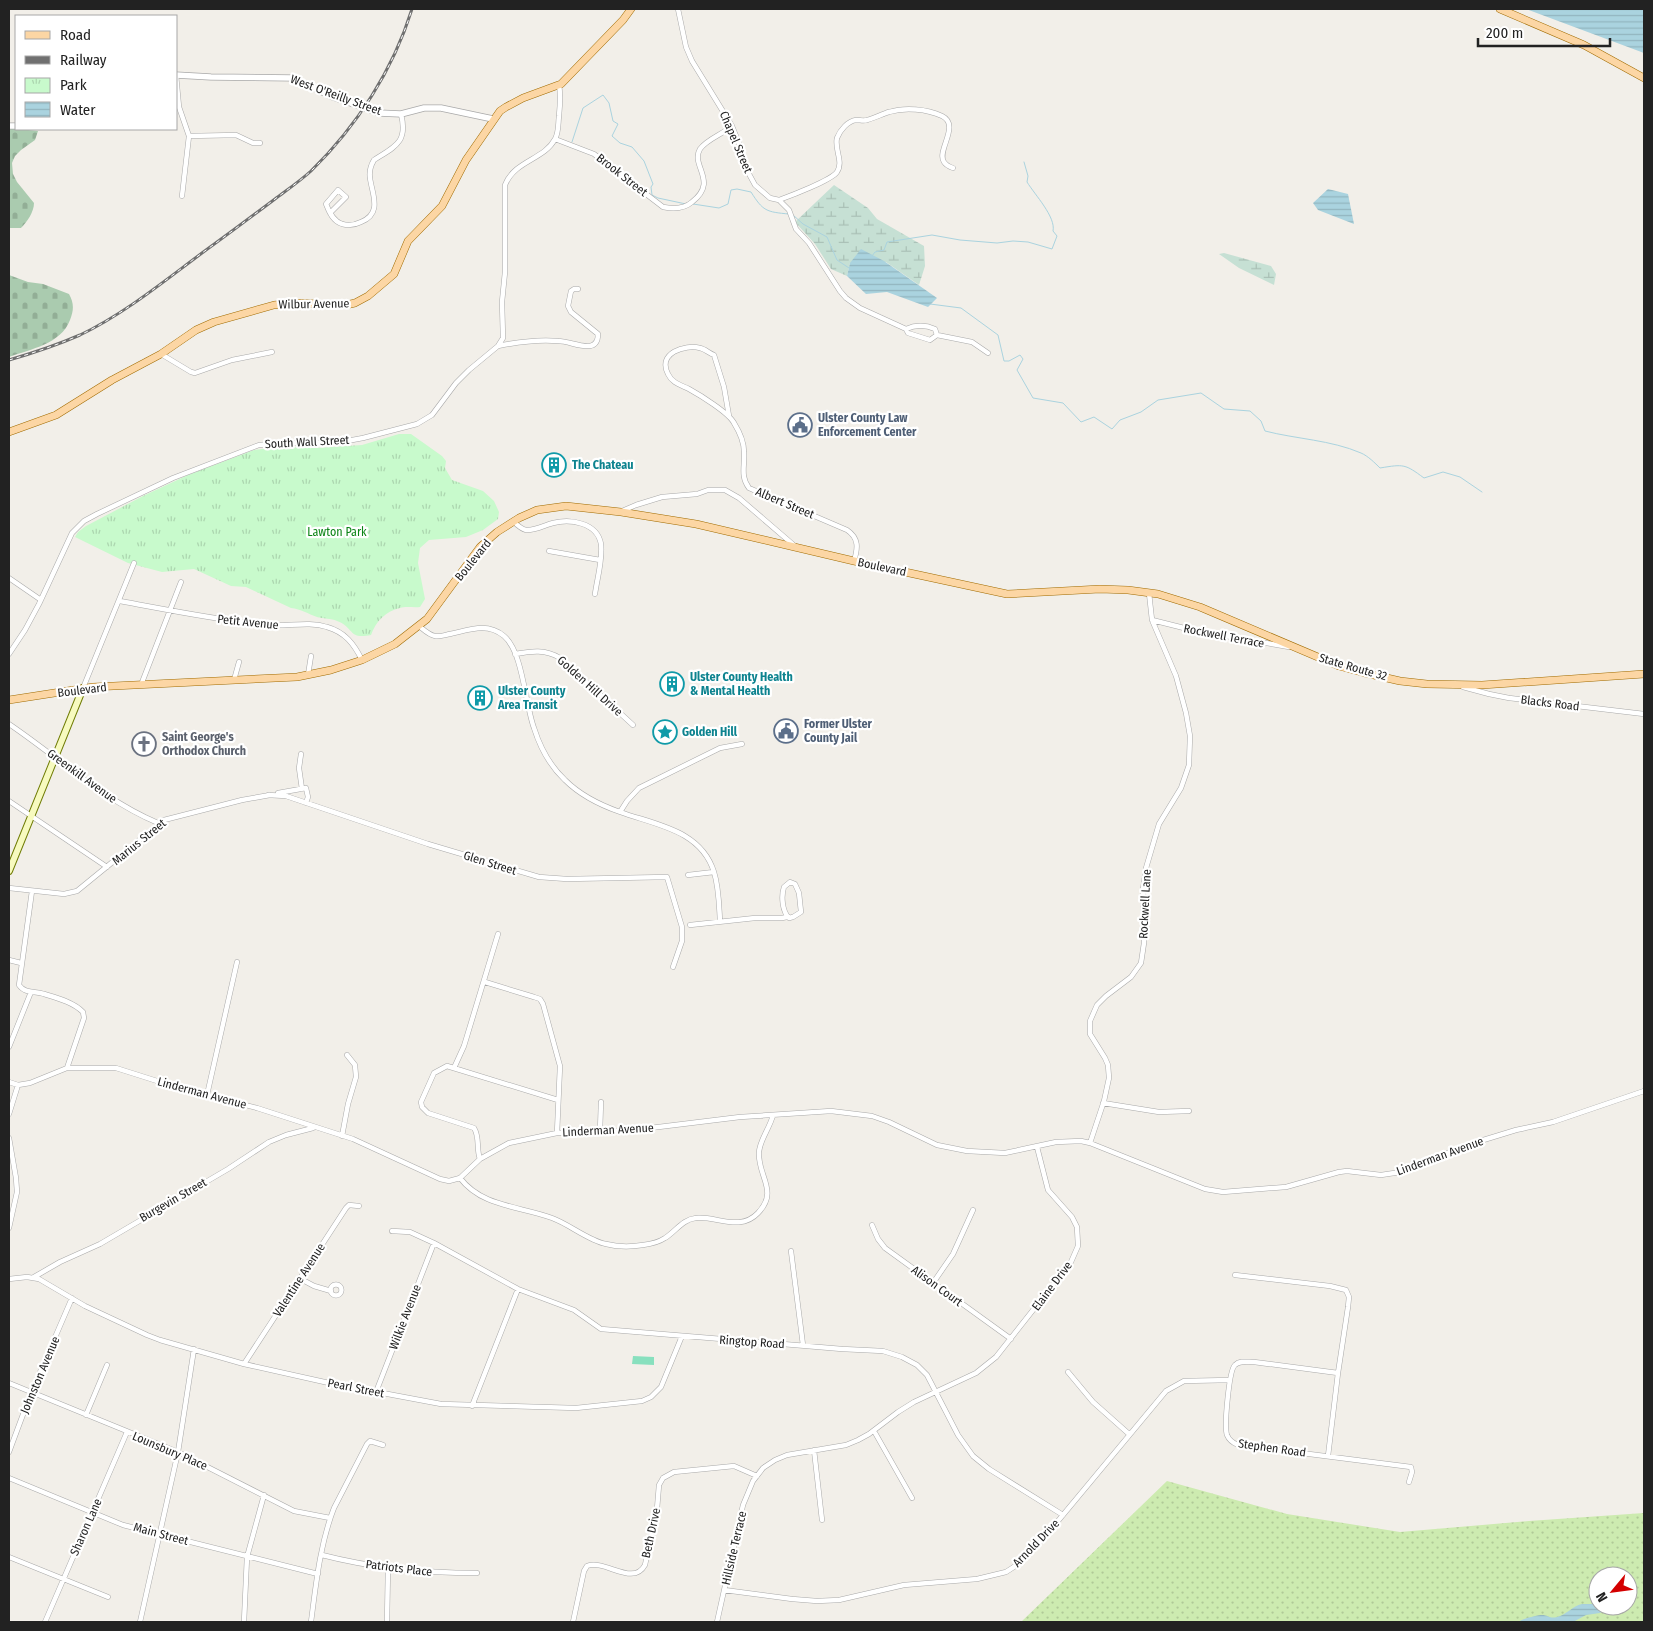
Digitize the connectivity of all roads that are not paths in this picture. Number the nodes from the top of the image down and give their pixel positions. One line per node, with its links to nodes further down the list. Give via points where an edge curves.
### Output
1 (631, 9): 6 (main road, Wilbur Avenue)
2 (678, 9): 10 (street, Chapel Street, via 686,47)
3 (1500, 9): 5 (main road, via 1584,46)
4 (178, 75): 8 (street, West O'Reilly Street, via 292,78 370,110)
5 (1644, 78)
6 (560, 85): 9 (main road, Wilbur Avenue, via 512,103); 12 (street)
7 (178, 97): 11 (street)
8 (401, 114): 9 (street, West O'Reilly Street, via 424,108 441,108); 17 (street, via 404,135 400,142 372,164 370,177 375,200 371,215 348,225 340,224)
9 (493, 119): 24 (main road, Wilbur Avenue, via 466,160 442,206 408,241 394,274 368,296 355,304 296,303 262,308 196,330)
10 (732, 126): 12 (street, Brook Street, via 699,151 704,186 698,198 687,205 672,208 663,207 594,154); 16 (street, Chapel Street, via 749,174 770,198)
11 (189, 136): 13 (street, via 236,135); 15 (street)
12 (555, 139): 21 (street, via 543,152 511,173 505,185 504,332)
13 (260, 143)
14 (953, 168): 16 (street, via 943,162 942,157 949,131 946,119 932,113 900,109 848,124 837,138 840,160 836,174)
15 (182, 196)
16 (779, 200): 19 (street, Chapel Street, via 789,210 796,229 809,242 846,298)
17 (330, 213): 17 (street, via 326,204 338,190 346,197)
18 (578, 289): 21 (street, via 571,291 568,308 598,334 594,344 544,340)
19 (906, 329): 20 (street, via 908,333 930,340); 20 (street, Chapel Street, via 932,327)
20 (936, 335): 23 (street, Chapel Street, via 972,342)
21 (498, 346): 39 (street, South Wall Street, via 468,370 432,415 417,424 336,443 259,445 173,478 96,514 72,533)
22 (272, 352): 24 (street, via 232,360 195,373)
23 (988, 353)
24 (161, 354): 26 (main road, Wilbur Avenue, via 56,415)
25 (729, 416): 25 (street, Albert Street, via 714,356 700,348 689,347 670,354 666,365 668,376); 32 (street, Albert Street, via 744,447 743,476 749,488 847,530 856,538)
26 (9, 432)
27 (621, 512): 28 (main road, Boulevard, via 566,506 537,510); 29 (main road, Boulevard, via 696,524); 29 (street, via 662,497 725,490 739,498)
28 (513, 521): 31 (street, via 529,530 554,522 583,524 595,531 599,538); 43 (main road, Boulevard, via 480,547)
29 (797, 548): 32 (main road, Boulevard)
30 (549, 551): 31 (street)
31 (600, 560): 38 (street)
32 (854, 561): 36 (main road, Boulevard, via 1007,594)
33 (134, 563): 40 (street)
34 (9, 578): 39 (street)
35 (181, 582): 41 (street)
36 (1073, 591): 37 (main road, State Route 32)
37 (1149, 593): 42 (street, Rockwell Lane); 44 (main road, State Route 32, via 1200,607)
38 (595, 594)
39 (41, 600): 45 (street, South Wall Street)
40 (120, 601): 41 (street, Petit Avenue); 55 (street)
41 (170, 612): 48 (street, Petit Avenue, via 267,625 328,627 350,641); 53 (street)
42 (1152, 620): 44 (street, Rockwell Terrace); 96 (street, Rockwell Lane, via 1176,676 1186,713 1190,736 1189,765 1181,788 1159,824 1146,868 1141,963 1132,977 1097,1005 1090,1021 1090,1034 1105,1058 1109,1072)
43 (419, 626): 46 (street, via 439,636 484,627 493,629 507,639); 48 (main road, Boulevard, via 395,644)
44 (1297, 649): 54 (main road, State Route 32, via 1364,673 1427,684)
45 (9, 654)
46 (515, 654): 59 (street, Golden Hill Drive, via 546,651 560,658); 67 (street, via 534,728 544,753 572,786 592,800)
47 (311, 656): 51 (street)
48 (362, 660): 51 (main road, Boulevard)
49 (239, 662): 52 (street)
50 (1644, 674): 54 (main road, State Route 32)
51 (308, 675): 52 (main road, Boulevard)
52 (234, 680): 53 (main road, Boulevard)
53 (141, 685): 55 (main road, Boulevard)
54 (1457, 685): 57 (street, Blacks Road, via 1508,698)
55 (83, 688): 56 (main road, Boulevard); 62 (main road)
56 (9, 700)
57 (1644, 714)
58 (9, 724): 62 (street, Greenkill Avenue)
59 (632, 725)
60 (742, 744): 67 (street, via 720,748 640,788)
61 (302, 754): 63 (street, via 299,768)
62 (55, 758): 68 (main road); 69 (street, Greenkill Avenue, via 109,797)
63 (304, 788): 64 (street, Marius Street); 66 (street, via 308,797)
64 (268, 795): 66 (street, Glen Street, via 286,796); 69 (street, Marius Street, via 173,816)
65 (9, 801): 68 (street)
66 (306, 803): 83 (street, Glen Street, via 539,877 667,877 682,927 682,941)
67 (620, 812): 72 (street, via 686,836 703,852)
68 (31, 816): 70 (street); 71 (main road)
69 (158, 823): 70 (street, Marius Street)
70 (107, 867): 75 (street, Marius Street, via 73,893)
71 (9, 871)
72 (714, 872): 73 (street); 77 (street)
73 (688, 875)
74 (9, 888): 75 (street, Marius Street)
75 (32, 891): 82 (street)
76 (787, 917): 76 (street, via 801,912 799,892 794,882 784,886 784,913); 77 (street)
77 (720, 921): 78 (street)
78 (690, 925)
79 (498, 934): 84 (street)
80 (9, 960): 82 (street)
81 (237, 962): 93 (street)
82 (21, 963): 85 (street, via 19,985)
83 (673, 967)
84 (485, 982): 89 (street); 94 (street, via 541,1001 560,1066)
85 (31, 992): 86 (street); 88 (street, via 73,1004 83,1012 84,1018)
86 (9, 1046)
87 (347, 1055): 103 (street, via 355,1065 356,1077)
88 (67, 1068): 91 (street, Linderman Avenue); 93 (street, Linderman Avenue, via 116,1068)
89 (454, 1068): 94 (street); 107 (street, via 447,1066 434,1073 421,1102 422,1107 474,1128)
90 (9, 1082): 91 (street)
91 (18, 1085): 98 (street)
92 (1644, 1091): 105 (street, Linderman Avenue, via 1553,1122 1467,1145 1401,1172 1381,1175 1339,1172 1286,1187 1210,1191)
93 (207, 1095): 100 (street, Linderman Avenue)
94 (558, 1100): 102 (street)
95 (601, 1102): 101 (street)
96 (1103, 1103): 97 (street, via 1159,1112); 105 (street, Rockwell Lane)
97 (1189, 1111)
98 (9, 1114)
99 (773, 1114): 101 (street, Linderman Avenue, via 646,1129); 106 (street, Linderman Avenue, via 831,1111 864,1114 937,1144 967,1151 1005,1153); 108 (street, via 759,1150 768,1190 758,1213 743,1222 694,1218 664,1239 646,1245 605,1244 551,1217 486,1198 471,1190)
100 (314, 1128): 103 (street, Linderman Avenue); 117 (street, Burgevin Street, via 269,1142 100,1244)
101 (600, 1131): 102 (street, Linderman Avenue)
102 (557, 1132): 107 (street, Linderman Avenue, via 509,1143)
103 (342, 1136): 108 (street, Linderman Avenue, via 440,1179)
104 (9, 1138): 112 (street, via 17,1192)
105 (1087, 1142): 106 (street, Linderman Avenue, via 1056,1142)
106 (1037, 1147): 125 (street, Elaine Drive, via 1048,1190 1075,1222 1079,1233 1078,1246 1071,1262)
107 (480, 1159): 108 (street, Linderman Avenue)
108 (460, 1178)
109 (359, 1206): 118 (street, Valentine Avenue, via 349,1205 346,1208)
110 (973, 1210): 120 (street, via 953,1254)
111 (872, 1225): 120 (street, Alison Court, via 885,1248)
112 (9, 1228)
113 (392, 1231): 114 (street, Ringtop Road, via 410,1232)
114 (434, 1243): 121 (street, Ringtop Road); 135 (street, Wilkie Avenue)
115 (790, 1251): 126 (street)
116 (1235, 1276): 131 (street, via 1346,1290 1348,1308)
117 (34, 1278): 119 (street, Pearl Street); 123 (street, Pearl Street)
118 (299, 1278): 122 (street); 128 (street, Valentine Avenue)
119 (9, 1279)
120 (933, 1283): 125 (street, Alison Court)
121 (518, 1289): 124 (street, Ringtop Road, via 574,1310 601,1329); 137 (street)
122 (331, 1292)
123 (72, 1298): 127 (street, Pearl Street, via 147,1335); 136 (street, Johnston Avenue)
124 (682, 1336): 126 (street, Ringtop Road); 137 (street, Pearl Street, via 661,1387 651,1398 576,1408)
125 (1011, 1339): 134 (street, Elaine Drive, via 985,1367)
126 (803, 1345): 134 (street, Ringtop Road, via 896,1354 917,1365)
127 (194, 1349): 128 (street, Pearl Street); 145 (street)
128 (244, 1364): 135 (street, Pearl Street)
129 (107, 1365): 138 (street)
130 (1068, 1372): 141 (street, via 1093,1402)
131 (1338, 1373): 132 (street, via 1241,1361 1232,1368); 146 (street)
132 (1230, 1380): 141 (street, Arnold Drive, via 1190,1380 1178,1384 1166,1391); 146 (street, Stephen Road, via 1226,1426 1234,1444)
133 (9, 1383): 136 (street, Lounsbury Place)
134 (936, 1391): 139 (street, Elaine Drive, via 898,1412); 153 (street, Ringtop Road, via 958,1435 973,1456)
135 (376, 1392): 137 (street, Pearl Street)
136 (32, 1394): 138 (street, Lounsbury Place); 144 (street, Johnston Avenue)
137 (472, 1406)
138 (86, 1416): 140 (street, Lounsbury Place)
139 (874, 1431): 143 (street, Elaine Drive, via 846,1445); 151 (street)
140 (127, 1432): 145 (street, Lounsbury Place); 152 (street, Sharon Lane)
141 (1129, 1434): 153 (street, Arnold Drive)
142 (383, 1445): 154 (street, via 370,1441 367,1444)
143 (814, 1450): 147 (street, Elaine Drive, via 780,1457); 155 (street)
144 (9, 1452)
145 (178, 1452): 150 (street, Lounsbury Place); 156 (street)
146 (1328, 1456): 149 (street, via 1411,1467)
147 (757, 1476): 164 (street, Hillside Terrace, via 743,1505); 171 (street, Beth Drive, via 734,1466 674,1472 666,1476 659,1485 657,1509 642,1570 633,1574 595,1564 587,1566)
148 (9, 1478): 152 (street, Main Street)
149 (1408, 1482)
150 (264, 1495): 154 (street, Lounsbury Place, via 294,1511); 159 (street)
151 (912, 1498)
152 (92, 1513): 156 (street, Main Street); 163 (street, Sharon Lane)
153 (1063, 1515): 164 (street, Arnold Drive, via 1016,1567 977,1579 904,1585 839,1600 817,1601)
154 (330, 1518): 157 (street)
155 (822, 1520)
156 (160, 1534): 159 (street, Main Street); 167 (street)
157 (322, 1555): 160 (street, Patriots Place); 162 (street)
158 (9, 1557): 163 (street)
159 (247, 1557): 162 (street, Main Street); 168 (street)
160 (388, 1568): 161 (street, Patriots Place); 170 (street)
161 (477, 1573)
162 (318, 1574): 169 (street)
163 (63, 1579): 165 (street); 166 (street, Sharon Lane)
164 (724, 1590): 172 (street, Hillside Terrace)
165 (108, 1597)
166 (45, 1622)
167 (142, 1622)
168 (244, 1622)
169 (311, 1622)
170 (387, 1622)
171 (573, 1622)
172 (717, 1622)

